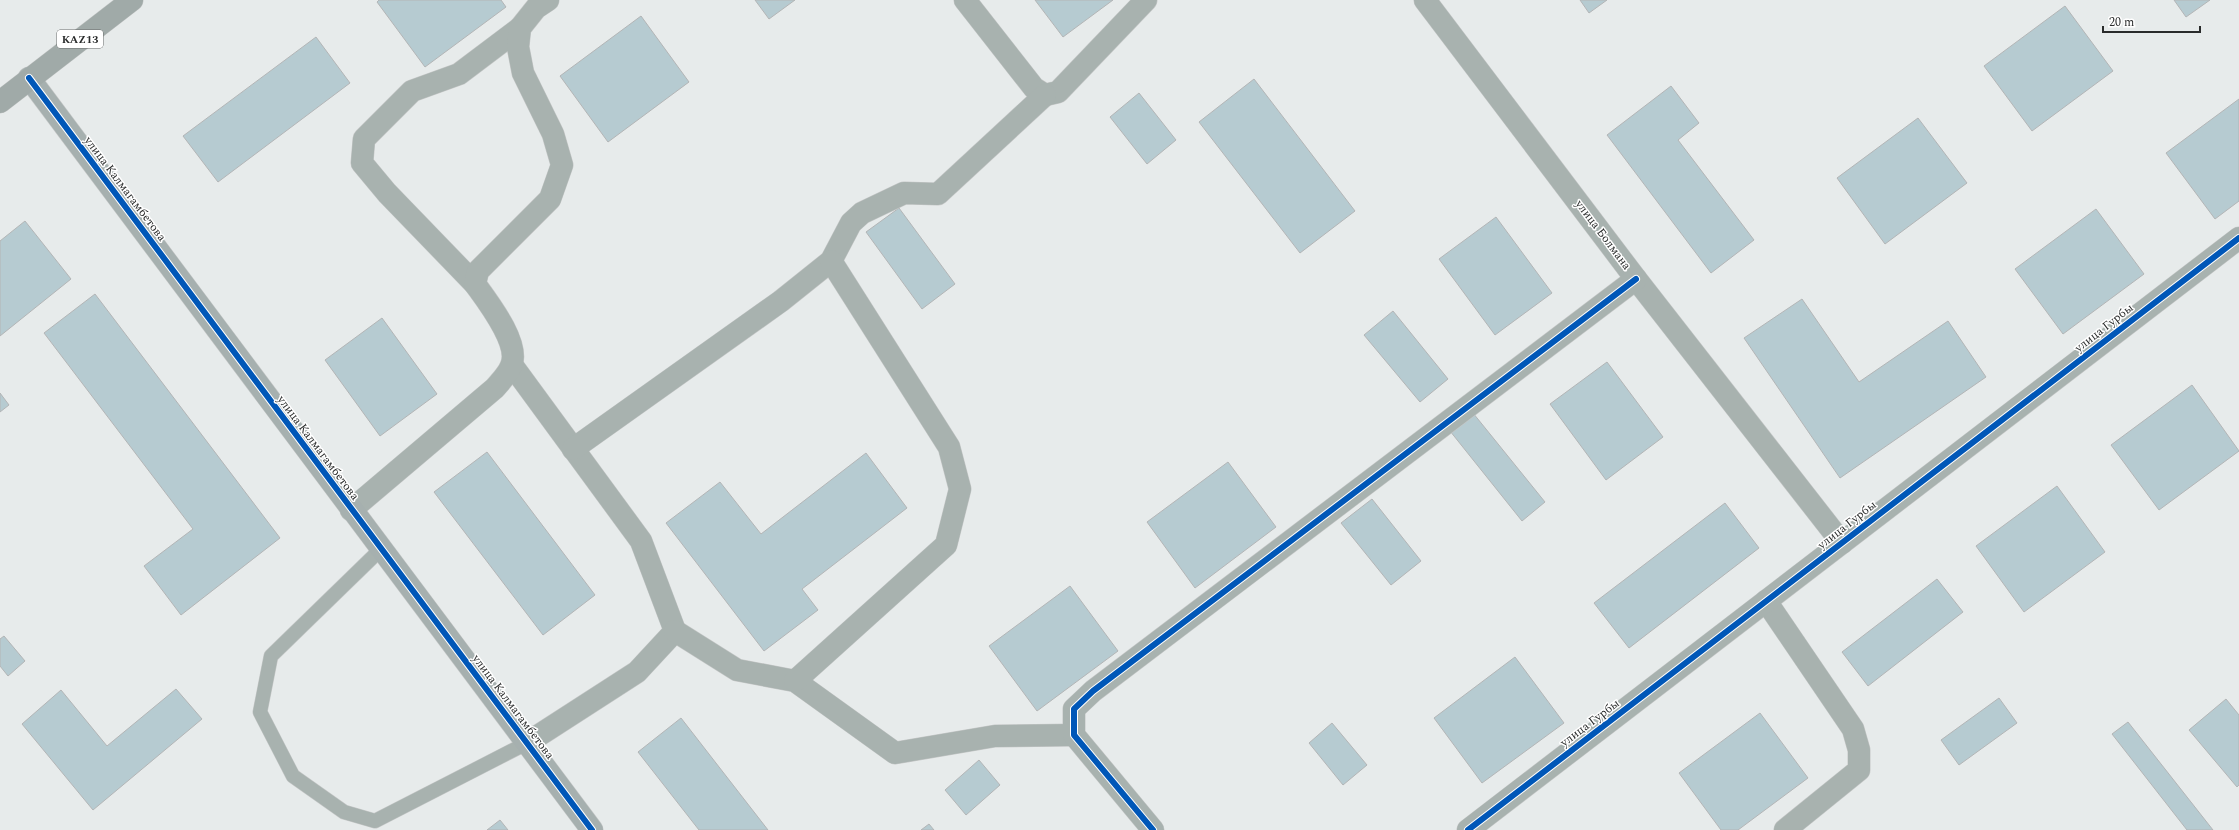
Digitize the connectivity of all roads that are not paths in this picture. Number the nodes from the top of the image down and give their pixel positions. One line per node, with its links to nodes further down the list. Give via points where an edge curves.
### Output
1 (132, 0): 7 (main road, KAZ13)
2 (548, 0): 6 (street, via 536,8)
3 (964, 0): 8 (street, via 1034,88)
4 (1146, 0): 8 (street, via 1058,92)
5 (1426, 0): 13 (street, улица Болмана)
6 (520, 28): 14 (street, via 518,47 523,73 553,134 562,165 550,199 478,271); 14 (street, via 459,74 412,91 364,140 362,163 387,193)
7 (28, 78): 9 (main road, KAZ13); 10 (main road, KAZ13); 17 (street, улица Калмагамбетова)
8 (1045, 95): 12 (street, via 938,194 904,193 862,213 851,223)
9 (0, 96)
10 (0, 102)
11 (2239, 238): 18 (street, улица Гурбы)
12 (831, 261): 16 (street, via 781,301); 22 (street, via 949,447 960,489 946,545)
13 (1636, 279): 18 (street, улица Болмана); 23 (street, via 1092,690 1074,709)
14 (475, 284): 15 (street, via 512,343)
15 (512, 366): 16 (street); 17 (street, via 495,388)
16 (573, 449): 21 (street, via 641,541)
17 (351, 510): 19 (street, улица Калмагамбетова)
18 (1842, 543): 20 (street, улица Гурбы)
19 (381, 549): 24 (street, улица Калмагамбетова); 24 (lane, via 271,656 260,712 292,776 344,812 375,821)
20 (1766, 601): 27 (street, улица Гурбы); 28 (street, via 1854,729 1859,750 1859,770)
21 (675, 631): 22 (street, via 737,670); 24 (street, via 637,672)
22 (794, 681): 23 (street, via 895,752 995,736)
23 (1074, 735): 26 (street)
24 (527, 743): 25 (street, улица Калмагамбетова)
25 (592, 830)
26 (1153, 830)
27 (1468, 830)
28 (1785, 830)

